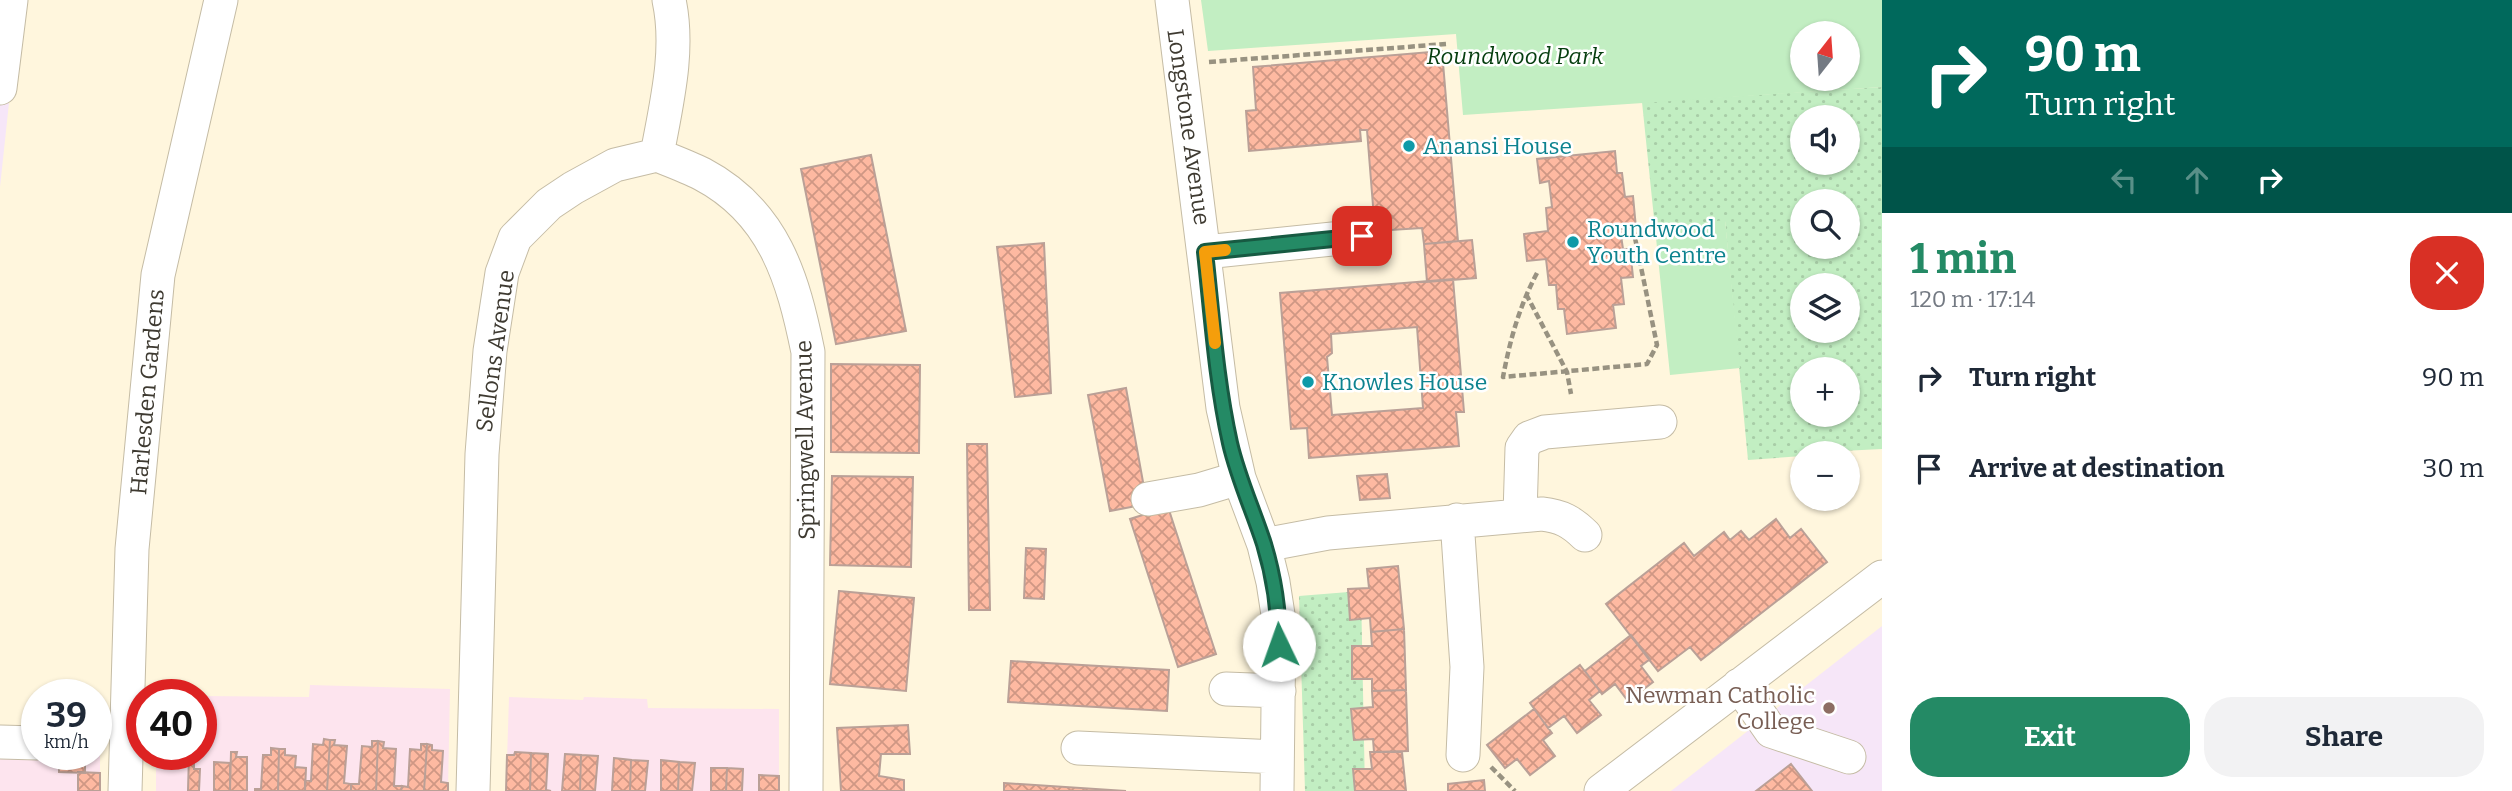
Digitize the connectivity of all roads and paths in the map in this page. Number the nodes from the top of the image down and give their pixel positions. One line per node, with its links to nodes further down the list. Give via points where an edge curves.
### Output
1 (11, 0): 7 (street)
2 (221, 0): 27 (street, Harlesden Gardens, via 158,275)
3 (669, 0): 8 (street, via 674,21 670,82)
4 (1172, 0): 6 (street, Longstone Avenue)
5 (1446, 44): 6 (path)
6 (1181, 64): 11 (street, Longstone Avenue)
7 (0, 88)
8 (657, 155): 36 (street, Sellons Avenue, via 615,166 549,204 515,238 502,273 482,454); 37 (street, Springwell Avenue, via 703,175 741,202 772,239 798,301 808,352)
9 (1634, 233): 14 (path, via 1657,345 1647,364)
10 (1362, 236): 11 (street)
11 (1205, 252): 17 (street, Longstone Avenue, via 1223,408)
12 (1537, 273): 13 (path)
13 (1526, 294): 14 (path); 14 (path, via 1510,337 1503,377)
14 (1567, 372): 15 (path)
15 (1571, 394)
16 (1660, 422): 19 (street, via 1545,432 1530,438 1522,448)
17 (1239, 478): 18 (street); 22 (street, Longstone Avenue)
18 (1148, 499)
19 (1520, 515): 20 (street); 21 (street, via 1559,516)
20 (1457, 520): 22 (street, via 1328,533); 32 (street, via 1467,667)
21 (1585, 535)
22 (1264, 545): 26 (street, Longstone Avenue, via 1279,621)
23 (1882, 577): 24 (street)
24 (1739, 685): 34 (street, via 1771,731); 39 (street)
25 (1226, 689): 26 (street)
26 (1279, 691): 33 (street, Longstone Avenue)
27 (112, 736)
28 (0, 742): 29 (street)
29 (21, 743)
30 (112, 748): 35 (street, Harlesden Gardens)
31 (1078, 748): 33 (street)
32 (1463, 755)
33 (1278, 757): 38 (street, Longstone Avenue)
34 (1849, 757)
35 (125, 791)
36 (473, 791)
37 (806, 791)
38 (1277, 791)
39 (1601, 791)

